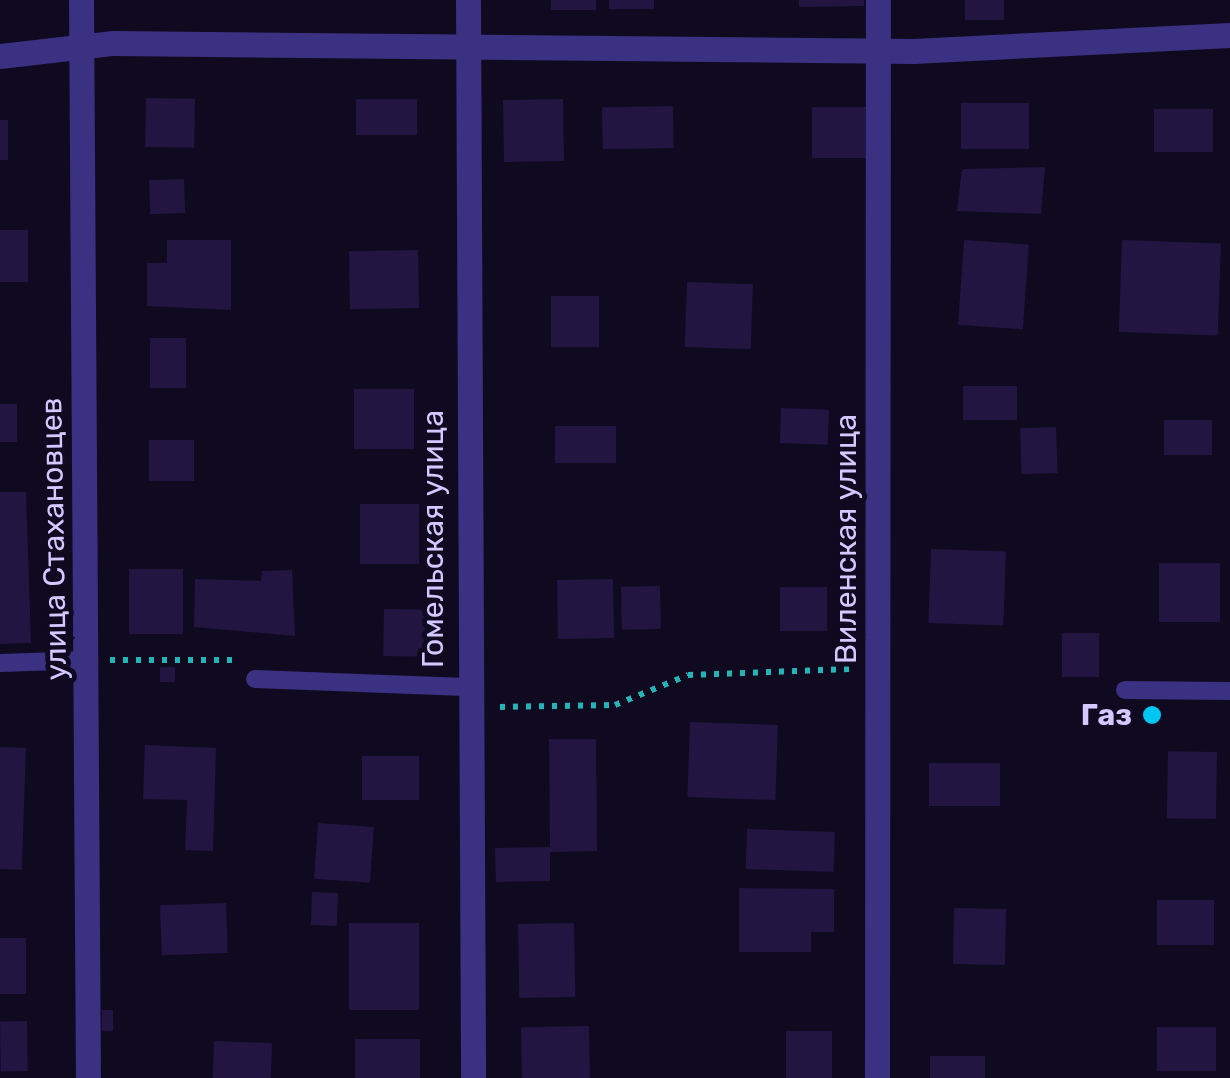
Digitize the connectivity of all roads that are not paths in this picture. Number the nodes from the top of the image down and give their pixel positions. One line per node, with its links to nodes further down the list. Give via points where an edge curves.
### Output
1 (81, 0): 6 (street, улица Стахановцев)
2 (468, 0): 7 (street, Гомельская улица)
3 (878, 0): 5 (street, Виленская улица)
4 (1230, 35): 5 (street)
5 (878, 48): 7 (street); 17 (street, Виленская улица)
6 (81, 50): 7 (street, via 113,42); 8 (street); 9 (street, улица Стахановцев)
7 (468, 50): 12 (street, Гомельская улица)
8 (0, 56)
9 (89, 660): 10 (lane); 15 (street, улица Стахановцев)
10 (0, 663)
11 (255, 679): 12 (lane)
12 (465, 687): 16 (street, Гомельская улица)
13 (1125, 690): 14 (lane)
14 (1230, 691)
15 (88, 1078)
16 (473, 1078)
17 (877, 1078)

